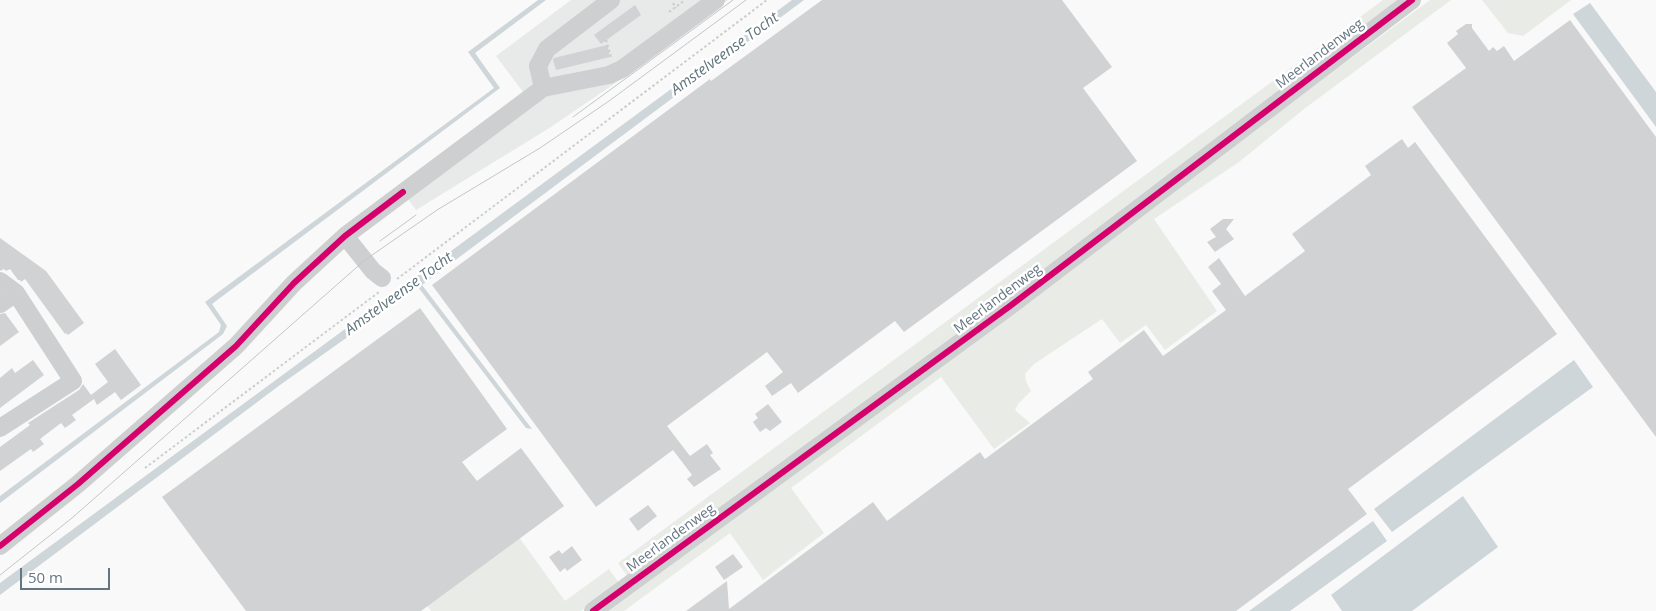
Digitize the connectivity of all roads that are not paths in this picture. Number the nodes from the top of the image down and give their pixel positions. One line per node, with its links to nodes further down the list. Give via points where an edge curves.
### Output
1 (611, 0): 4 (street, via 547,49 538,66)
2 (716, 0): 4 (street, via 622,69 608,75)
3 (1412, 0): 12 (street, Meerlandenweg, via 1002,312)
4 (543, 88): 5 (street)
5 (345, 236): 7 (street, via 373,272); 11 (street, via 294,283 236,346 78,484)
6 (0, 281): 8 (street)
7 (387, 282)
8 (16, 293): 9 (street); 10 (street, via 73,380)
9 (0, 304)
10 (0, 428)
11 (0, 546)
12 (593, 611)

